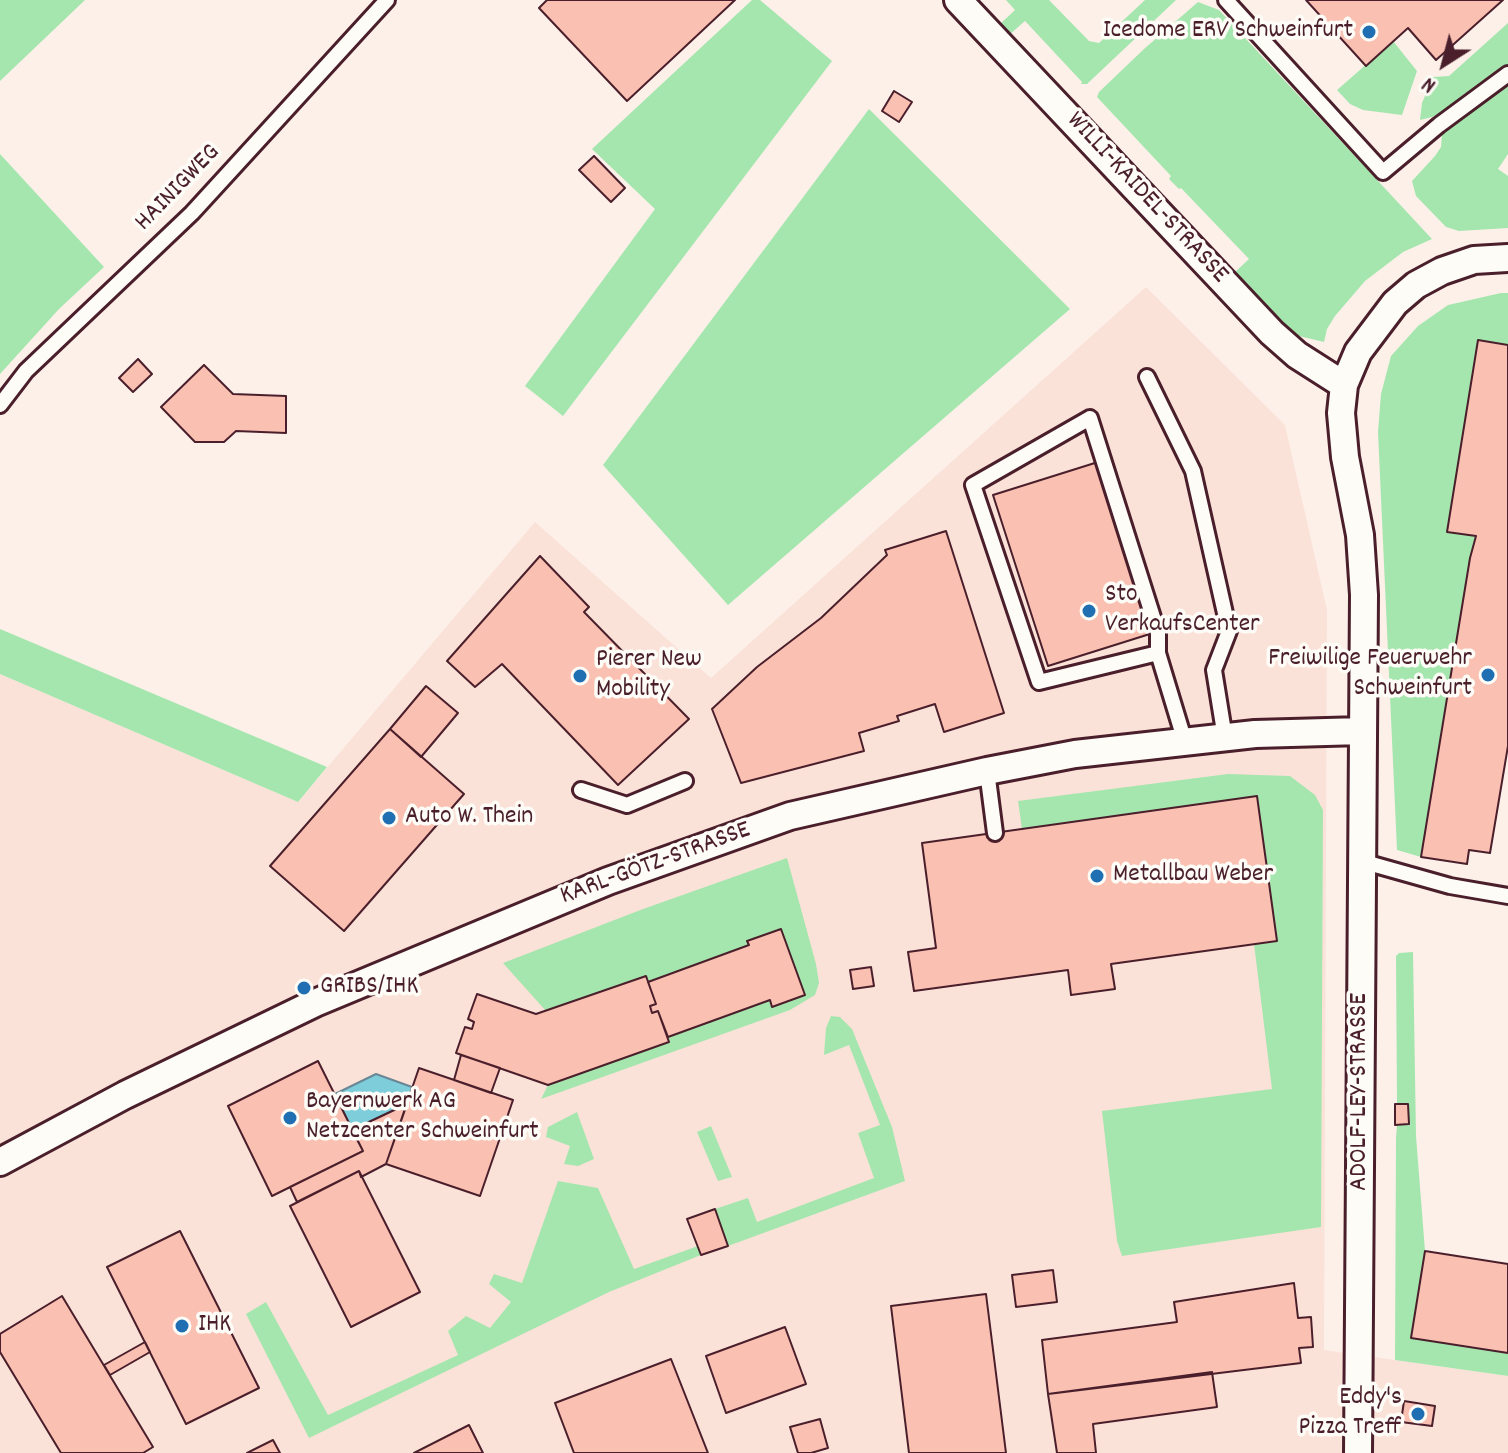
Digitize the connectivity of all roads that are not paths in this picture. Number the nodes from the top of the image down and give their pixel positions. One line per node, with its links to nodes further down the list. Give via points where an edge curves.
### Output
1 (387, 0): 8 (lane, HAINIGWEG, via 192,213 26,371)
2 (958, 0): 7 (street, WILLI-KAIDEL-STRASSE, via 1272,333)
3 (1226, 0): 4 (lane, via 1383,172)
4 (1508, 74)
5 (1508, 258): 7 (street, via 1462,264 1416,285 1378,323)
6 (1147, 377): 11 (lane, via 1193,471 1229,631 1214,670)
7 (1344, 385): 10 (street, via 1343,442 1360,535 1364,595)
8 (0, 405)
9 (1158, 653): 9 (lane, via 1039,682 973,485 1090,418 1158,633); 12 (lane)
10 (1362, 731): 11 (street, KARL-GÖTZ-STRASSE); 17 (street, ADOLF-LEY-STRASSE)
11 (1225, 738): 12 (street, KARL-GÖTZ-STRASSE)
12 (1185, 742): 13 (street, KARL-GÖTZ-STRASSE, via 1075,754)
13 (987, 771): 16 (lane); 19 (street, KARL-GÖTZ-STRASSE, via 790,816 608,881 315,1003)
14 (685, 781): 15 (lane, via 627,805)
15 (581, 790)
16 (995, 833)
17 (1361, 861): 18 (lane); 20 (street, ADOLF-LEY-STRASSE)
18 (1508, 896)
19 (0, 1162)
20 (1358, 1453)

